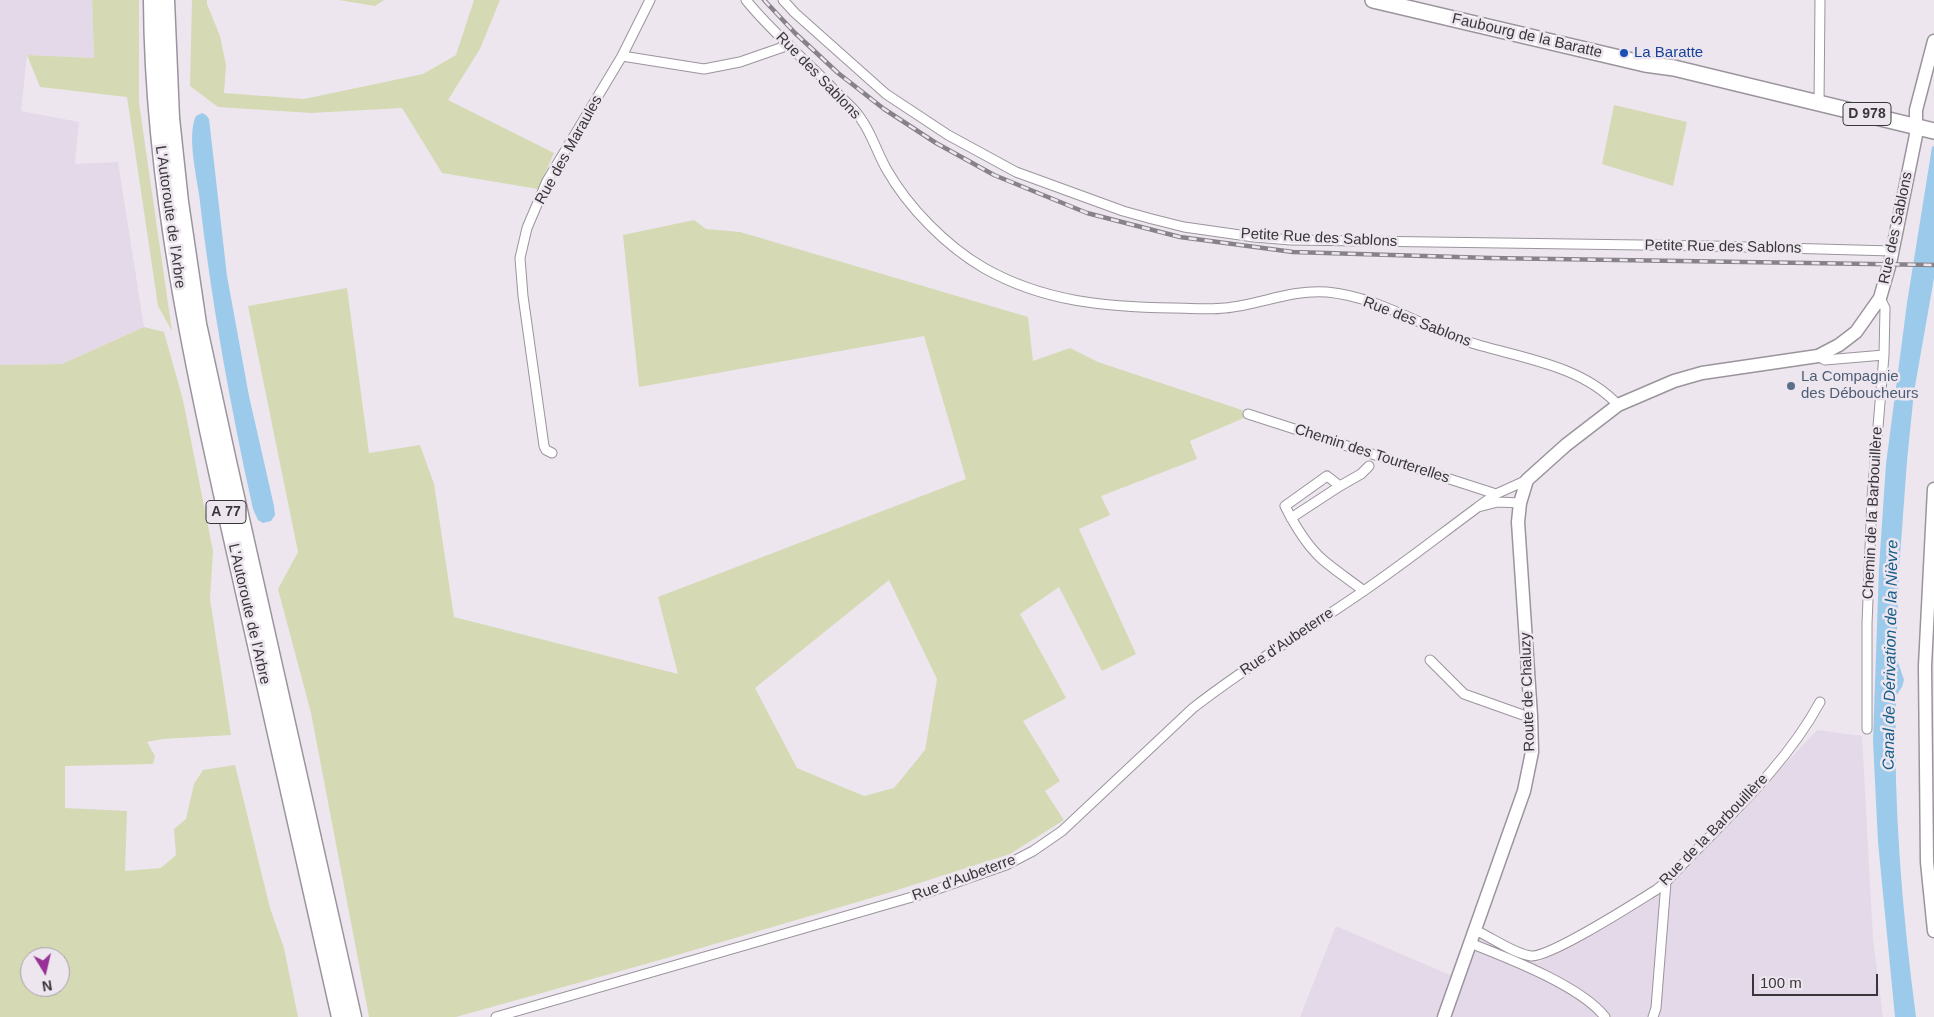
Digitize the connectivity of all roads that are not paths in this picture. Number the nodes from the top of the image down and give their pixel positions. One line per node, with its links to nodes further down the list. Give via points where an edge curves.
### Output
1 (152, 0): 37 (highway, L'Autoroute de l'Arbre / A 77, via 158,121 180,294)
2 (166, 0): 38 (highway, L'Autoroute de l'Arbre / A 77, via 172,128 198,324)
3 (650, 0): 10 (street, Rue des Maraules)
4 (746, 0): 9 (street, Rue des Sablons)
5 (783, 0): 13 (street, Petite Rue des Sablons, via 886,94 948,135 1016,172 1123,211 1184,227 1292,240)
6 (1373, 0): 11 (main road, Faubourg de la Baratte / D 978)
7 (1820, 0): 11 (street)
8 (1934, 41): 12 (street, Rue des Sablons, via 1916,110)
9 (789, 45): 10 (street, via 740,62 704,69); 17 (street, Rue des Sablons, via 861,119 904,196 947,243 984,268 1028,289 1091,303 1223,309 1284,295 1328,292 1368,301 1466,342 1565,370 1599,389)
10 (622, 56): 19 (street, Rue des Maraules, via 547,181 527,228 520,258 544,446)
11 (1819, 103): 12 (main road, Faubourg de la Baratte / D 978)
12 (1926, 129): 13 (street, Rue des Sablons, via 1916,135)
13 (1892, 251): 14 (street, Rue des Sablons)
14 (1880, 298): 15 (street, Chemin de la Barbouillère, via 1885,308); 16 (street, Rue des Sablons, via 1856,332)
15 (1884, 355): 16 (street, via 1825,360); 32 (street, Chemin de la Barbouillère, via 1872,508)
16 (1818, 356): 17 (street, Rue des Sablons, via 1702,373)
17 (1618, 405): 21 (street)
18 (1248, 414): 24 (street, Chemin des Tourterelles)
19 (552, 453)
20 (1369, 466): 22 (street)
21 (1527, 480): 24 (street, Rue d'Aubeterre); 25 (street, Route de Chaluzy)
22 (1340, 486): 27 (street); 27 (street, via 1327,476 1285,506)
23 (1934, 489): 34 (street, via 1925,666 1927,862)
24 (1496, 494): 26 (street, Rue d'Aubeterre)
25 (1520, 503): 26 (street, Rue d'Aubeterre, via 1498,502); 31 (street, Route de Chaluzy, via 1518,522)
26 (1478, 507): 28 (street, Rue d'Aubeterre)
27 (1291, 518): 28 (street, via 1322,559)
28 (1364, 591): 39 (street, Rue d'Aubeterre, via 1216,690 1062,831 1006,865 926,893)
29 (1430, 660): 31 (street, via 1464,694)
30 (1820, 702): 33 (street, Rue de la Barbouillère, via 1783,758)
31 (1531, 716): 35 (street, Route de Chaluzy, via 1532,752 1524,791)
32 (1867, 730)
33 (1666, 882): 35 (street, Rue de la Barbouillère, via 1579,936 1543,954 1523,954); 42 (street, via 1656,1008)
34 (1934, 923)
35 (1475, 930): 36 (street, Route de Chaluzy)
36 (1470, 943): 40 (street, Route de Chaluzy); 41 (street, via 1572,989 1599,1008)
37 (340, 1017)
38 (353, 1017)
39 (496, 1017)
40 (1444, 1017)
41 (1605, 1017)
42 (1652, 1017)

